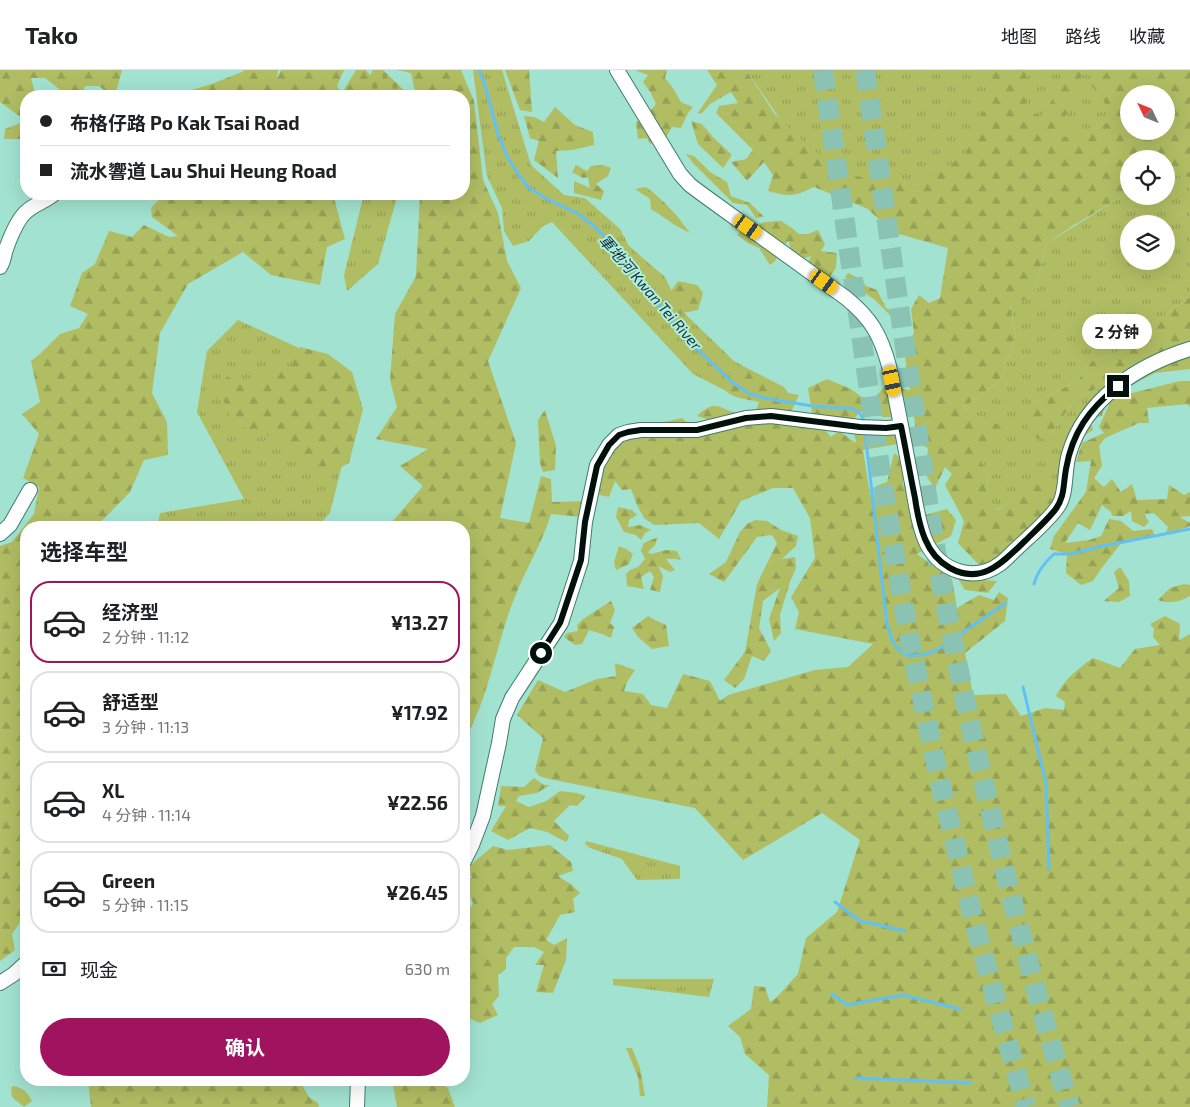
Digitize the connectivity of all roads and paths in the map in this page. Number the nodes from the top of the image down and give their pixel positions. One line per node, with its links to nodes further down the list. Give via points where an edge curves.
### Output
1 (618, 70): 5 (street, via 680,174 690,185 854,304 868,319 885,351)
2 (46, 200): 3 (street, via 22,216)
3 (0, 267)
4 (1190, 349): 5 (street, via 1141,370 1096,404 1072,443 1059,506 1004,561 982,572 969,574 952,569 941,562 928,545 918,516)
5 (901, 426): 8 (street, via 864,427 771,416 746,418 697,430 641,430 619,435 597,466 581,560 560,623 512,698 503,719 483,816)
6 (30, 490): 7 (street, via 10,525)
7 (0, 534)
8 (470, 849)
9 (20, 968): 10 (street)
10 (0, 983)
11 (358, 1086): 12 (street)
12 (357, 1107)

